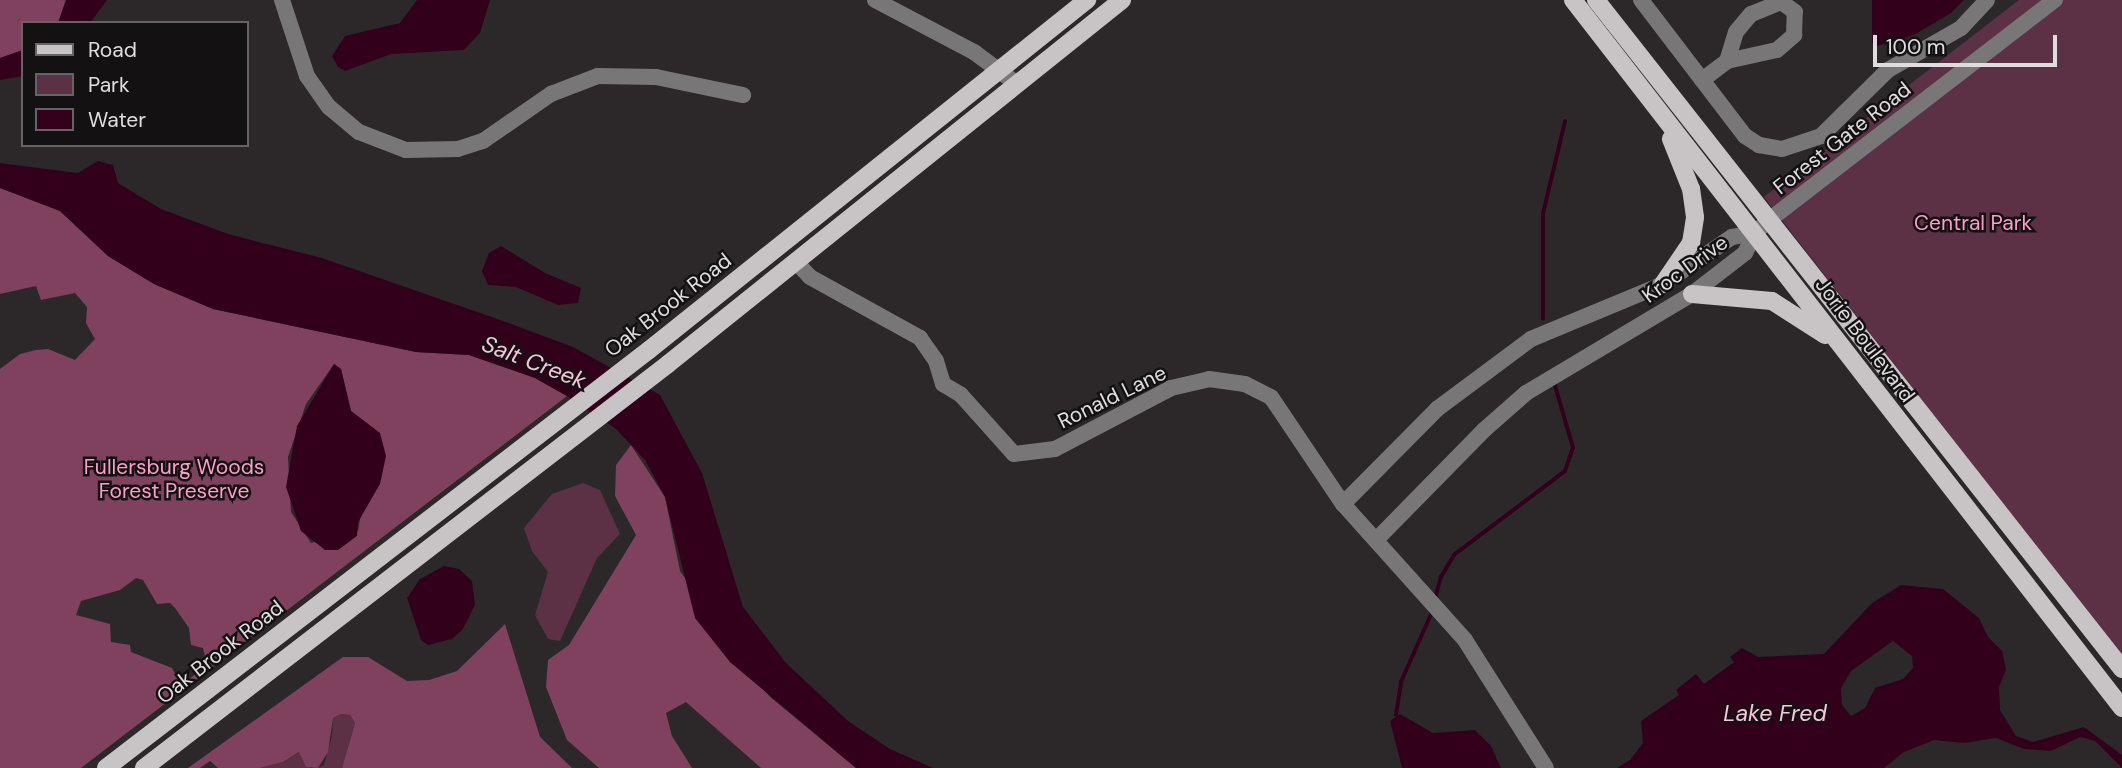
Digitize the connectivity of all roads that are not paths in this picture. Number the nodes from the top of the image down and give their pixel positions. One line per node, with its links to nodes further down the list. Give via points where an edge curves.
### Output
1 (282, 0): 14 (street, via 301,62 329,107 359,132 406,150 458,149 483,141 514,124 551,94 598,76 656,77)
2 (875, 0): 11 (street)
3 (1087, 0): 11 (main road, Oak Brook Road)
4 (1122, 0): 13 (main road)
5 (1596, 0): 16 (main road, Jorie Boulevard)
6 (1641, 0): 12 (street)
7 (1987, 0): 12 (street, via 1973,19 1906,57 1835,125 1804,144 1782,149 1759,145 1745,136)
8 (2055, 0): 16 (street, Forest Gate Road)
9 (1580, 2): 15 (main road, Jorie Boulevard)
10 (1727, 61): 10 (street, via 1777,50 1794,35 1795,12 1781,2 1751,14 1736,32); 12 (street)
11 (1003, 69): 13 (street); 26 (main road, Oak Brook Road, via 649,350)
12 (1702, 80)
13 (1017, 84): 18 (main road)
14 (743, 95)
15 (1660, 113): 17 (main road, Jorie Boulevard); 19 (main road, via 1691,189 1695,216 1691,243)
16 (1769, 220): 17 (street, Forest Gate Road); 24 (main road, Jorie Boulevard)
17 (1755, 233): 19 (street, Kroc Drive, via 1732,237); 20 (street, Kroc Drive, via 1745,253); 21 (main road, Jorie Boulevard)
18 (797, 263): 22 (street, Ronald Lane, via 810,277 920,338 936,360 943,384 961,395 1014,454 1055,449 1171,388 1209,379 1245,384 1271,397); 27 (main road)
19 (1663, 284): 22 (street, Kroc Drive, via 1559,324 1493,364 1429,418)
20 (1692, 294): 21 (main road, via 1772,301); 23 (street, Kroc Drive, via 1526,393)
21 (1839, 344): 25 (main road, Jorie Boulevard)
22 (1343, 504): 23 (street, Ronald Lane)
23 (1376, 540): 28 (street, Ronald Lane, via 1441,610)
24 (2122, 669)
25 (2122, 708)
26 (106, 768)
27 (144, 768)
28 (1546, 768)

